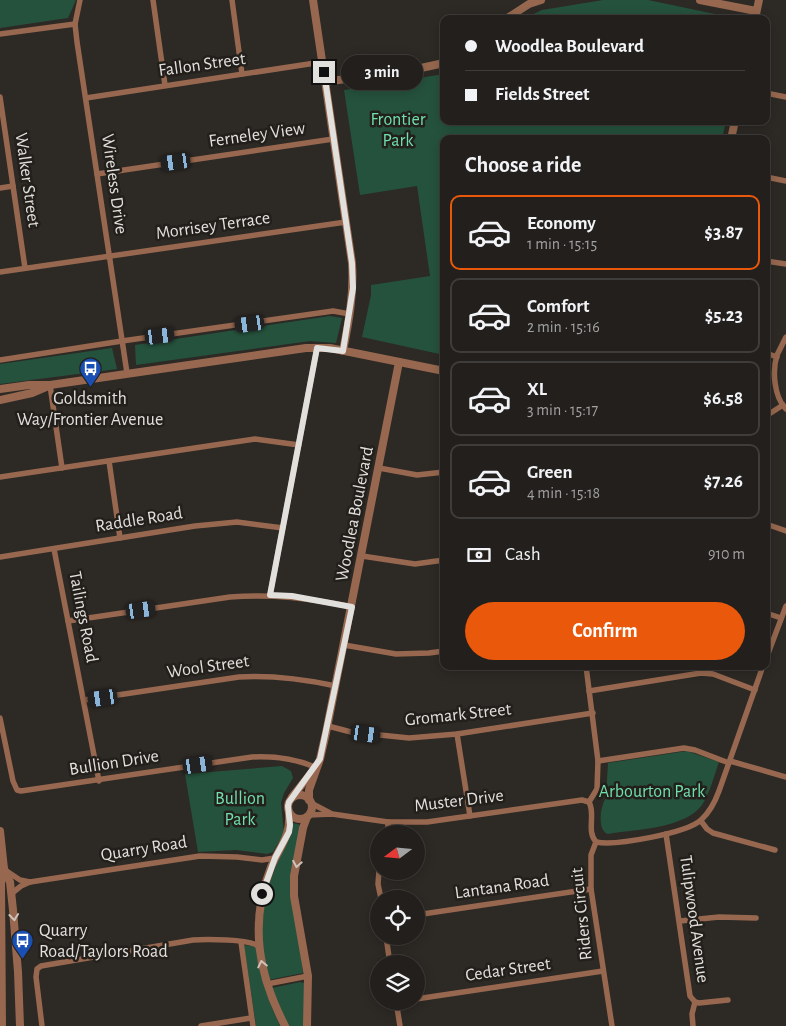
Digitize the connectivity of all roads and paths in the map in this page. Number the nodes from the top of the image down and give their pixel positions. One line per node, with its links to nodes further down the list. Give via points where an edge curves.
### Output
1 (80, 0): 10 (street, Wireless Drive)
2 (153, 0): 16 (street)
3 (232, 0): 14 (street)
4 (313, 0): 12 (street)
5 (542, 0): 8 (street)
6 (700, 0): 9 (street)
7 (759, 0): 9 (street)
8 (512, 15)
9 (756, 15)
10 (75, 24): 11 (street); 20 (street, Wireless Drive)
11 (0, 34)
12 (322, 62): 14 (street, Fallon Street); 15 (street)
13 (440, 64): 15 (street)
14 (242, 74): 16 (street, Fallon Street)
15 (325, 82): 22 (street)
16 (165, 85): 20 (street, Fallon Street)
17 (770, 94): 19 (street)
18 (0, 97): 21 (street, Walker Street)
19 (786, 97)
20 (86, 98): 23 (street, Wireless Drive)
21 (1, 112): 26 (street, Walker Street)
22 (333, 139): 23 (street, Ferneley View); 28 (street)
23 (97, 174): 29 (street, Wireless Drive)
24 (770, 178): 25 (street)
25 (786, 181)
26 (13, 186): 27 (street); 32 (street, Walker Street)
27 (0, 188)
28 (346, 222): 29 (street, Morrisey Terrace); 34 (street, via 353,275)
29 (109, 256): 32 (street, Morrisey Terrace); 36 (street, Wireless Drive)
30 (770, 262): 31 (street)
31 (786, 264)
32 (25, 268): 33 (street, Morrisey Terrace)
33 (0, 272)
34 (350, 314): 36 (street, via 333,312); 38 (street)
35 (786, 337): 40 (street)
36 (122, 341): 41 (street); 44 (street, Wireless Drive)
37 (317, 348): 38 (street); 44 (street); 50 (street)
38 (343, 351): 42 (street)
39 (770, 355): 40 (street)
40 (776, 357): 48 (street, via 775,383)
41 (0, 360)
42 (400, 362): 43 (street); 53 (street, Woodlea Boulevard)
43 (440, 370)
44 (127, 373): 45 (street)
45 (50, 385): 46 (street); 47 (street); 52 (street)
46 (0, 390)
47 (0, 400)
48 (784, 407): 49 (street)
49 (770, 414)
50 (299, 446): 51 (street, via 255,439); 57 (street)
51 (109, 461): 52 (street); 59 (street)
52 (62, 468): 55 (street)
53 (379, 468): 54 (street, via 417,475); 61 (street, Woodlea Boulevard)
54 (440, 472)
55 (0, 477)
56 (770, 525): 58 (street)
57 (283, 528): 59 (street, Raddle Road, via 238,522); 64 (street)
58 (786, 531)
59 (120, 538): 60 (street, Raddle Road)
60 (54, 548): 62 (street, Raddle Road); 69 (street, Tailings Road)
61 (362, 556): 63 (street, via 415,564); 66 (street, Woodlea Boulevard)
62 (0, 557)
63 (440, 561)
64 (270, 595): 66 (street); 69 (street, via 230,597)
65 (786, 606): 68 (street)
66 (352, 607): 70 (street, Woodlea Boulevard)
67 (770, 614): 68 (street)
68 (781, 618): 71 (street)
69 (68, 621): 78 (street, Tailings Road)
70 (344, 645): 72 (street, via 396,654); 75 (street, Woodlea Boulevard)
71 (770, 648)
72 (440, 652)
73 (586, 670): 77 (street)
74 (762, 670): 76 (street)
75 (336, 686): 78 (street, Wool Street, via 257,676); 81 (street, Woodlea Boulevard)
76 (755, 690): 77 (street, via 713,674 701,673); 84 (street)
77 (589, 691): 79 (street)
78 (84, 700): 87 (street, Tailings Road)
79 (593, 713): 82 (street, Gromark Street); 83 (street)
80 (0, 718): 87 (street, Bullion Drive, via 9,767 18,790 26,792)
81 (328, 726): 82 (street, Gromark Street, via 351,732 409,738); 85 (street, Woodlea Boulevard)
82 (457, 734): 94 (street)
83 (598, 761): 84 (street, via 684,748); 90 (street, via 597,789)
84 (729, 762): 86 (street); 95 (street, via 714,803)
85 (316, 768): 87 (street, Bullion Drive, via 264,756); 88 (street, Woodlea Boulevard); 89 (street, Woodlea Boulevard, via 309,790)
86 (786, 778)
87 (99, 781)
88 (291, 799): 89 (street, via 298,795); 91 (street, via 288,806)
89 (310, 801): 92 (street, Muster Drive); 93 (street)
90 (588, 802): 94 (street, Muster Drive, via 582,800); 99 (street, Riders Circuit, via 592,812 592,835)
91 (290, 814): 93 (street, via 296,819); 101 (street, via 289,832)
92 (332, 814): 93 (street, Muster Drive); 96 (street, Muster Drive)
93 (308, 816): 116 (street, one-way to 116, via 303,828 294,896)
94 (470, 816): 96 (street, Muster Drive, via 427,822)
95 (701, 821): 98 (street); 100 (street, via 713,833)
96 (388, 822)
97 (0, 831): 103 (street)
98 (666, 834): 99 (street, via 611,843); 110 (street, Tulipwood Avenue)
99 (596, 842): 106 (street, Riders Circuit, via 591,855)
100 (775, 850)
101 (275, 858): 102 (street, Quarry Road); 104 (street)
102 (262, 860): 104 (street); 105 (street, Quarry Road, via 194,857)
103 (4, 869): 105 (street, via 20,880); 107 (street); 123 (street, via 1,883)
104 (270, 869): 111 (street, via 262,894)
105 (30, 882): 107 (street, Quarry Road)
106 (591, 890): 108 (street, Lantana Road); 114 (street, Riders Circuit)
107 (11, 894): 115 (street, one-way to 115)
108 (425, 914)
109 (756, 918): 110 (street, via 719,916)
110 (680, 922): 120 (street, Tulipwood Avenue)
111 (258, 937): 112 (street); 113 (street)
112 (244, 942): 113 (street); 122 (street); 126 (street, via 192,940 46,965 38,969 36,977)
113 (258, 946): 117 (street, one-way to 113)
114 (603, 971): 118 (street, Cedar Street); 132 (street, Riders Circuit)
115 (18, 972): 124 (street); 125 (street)
116 (308, 976): 117 (street); 130 (street)
117 (266, 984): 129 (street)
118 (425, 998)
119 (728, 1000): 120 (street, Tulipwood Avenue)
120 (694, 1002): 133 (street)
121 (397, 1010): 131 (street)
122 (251, 1018): 127 (street); 128 (street)
123 (2, 1026)
124 (20, 1026)
125 (25, 1026)
126 (42, 1026)
127 (201, 1026)
128 (253, 1026)
129 (285, 1026)
130 (308, 1026)
131 (400, 1026)
132 (612, 1026)
133 (693, 1026)

